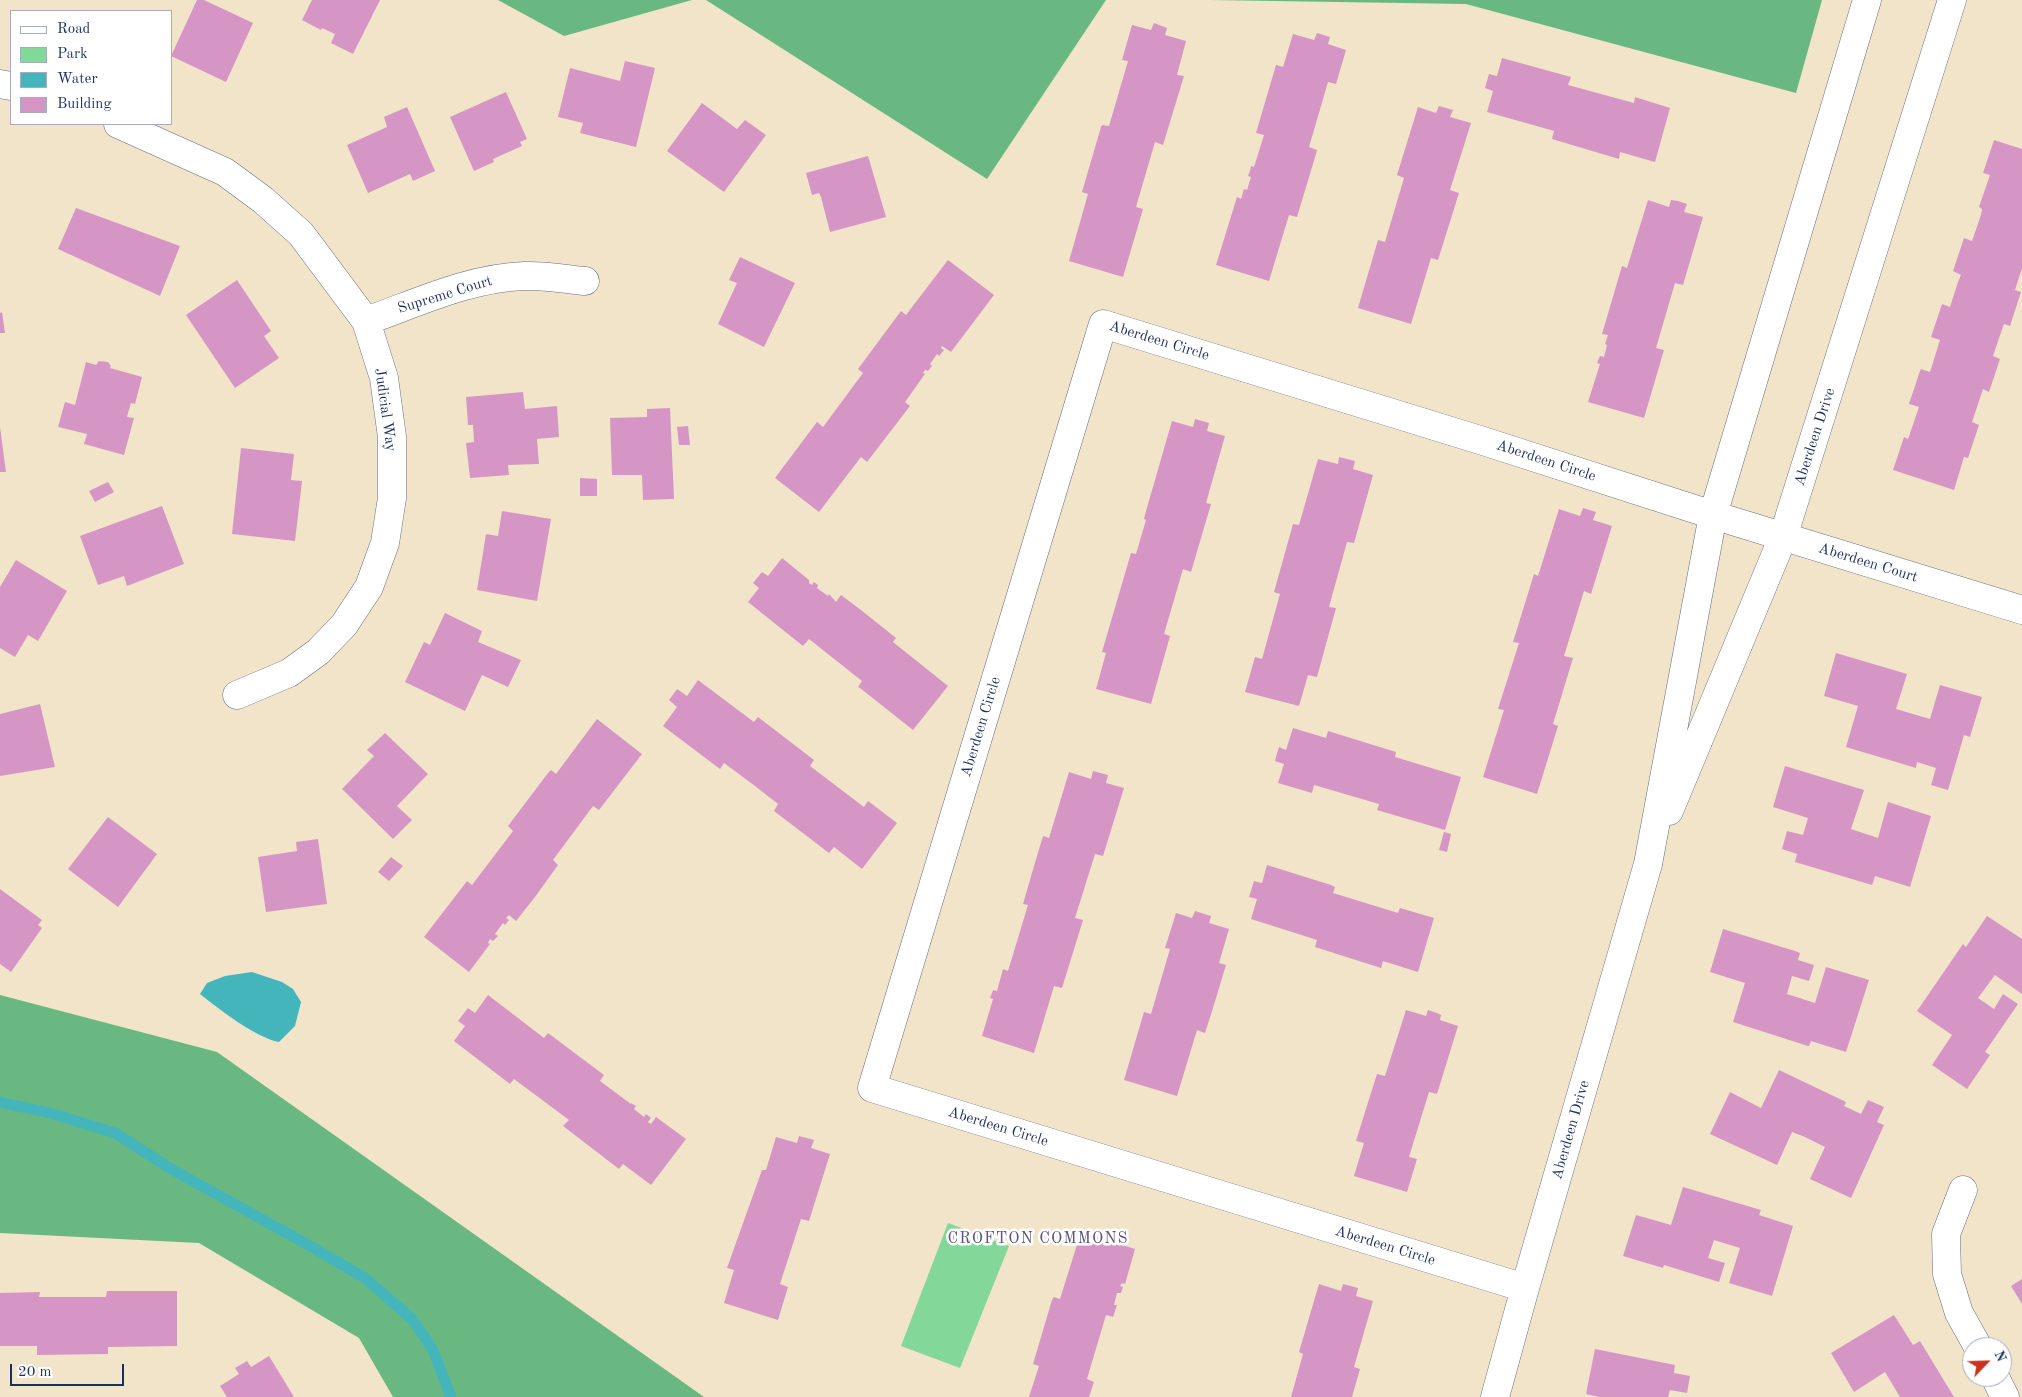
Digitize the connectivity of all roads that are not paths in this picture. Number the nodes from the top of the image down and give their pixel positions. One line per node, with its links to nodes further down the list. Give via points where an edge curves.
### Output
1 (1867, 0): 6 (street, Aberdeen Drive)
2 (1952, 0): 7 (street, Aberdeen Drive)
3 (120, 125): 5 (street, Judicial Way, via 224,172 263,200 301,234)
4 (584, 281): 5 (street, Supreme Court, via 525,276 492,280 461,287)
5 (366, 321): 9 (street, Judicial Way, via 384,378 392,437 392,498 385,542 369,587 344,625 318,652 289,673)
6 (1713, 515): 7 (street, Aberdeen Court); 10 (street, Aberdeen Drive); 12 (street, Aberdeen Circle, via 1103,324 872,1088)
7 (1783, 537): 8 (street, Aberdeen Court); 10 (street, Aberdeen Drive)
8 (2022, 610)
9 (238, 695)
10 (1648, 864): 12 (street, Aberdeen Drive)
11 (1963, 1190): 13 (street, via 1946,1234 1947,1274 1960,1313)
12 (1525, 1288): 14 (street, Aberdeen Drive)
13 (1973, 1337)
14 (1495, 1397)

